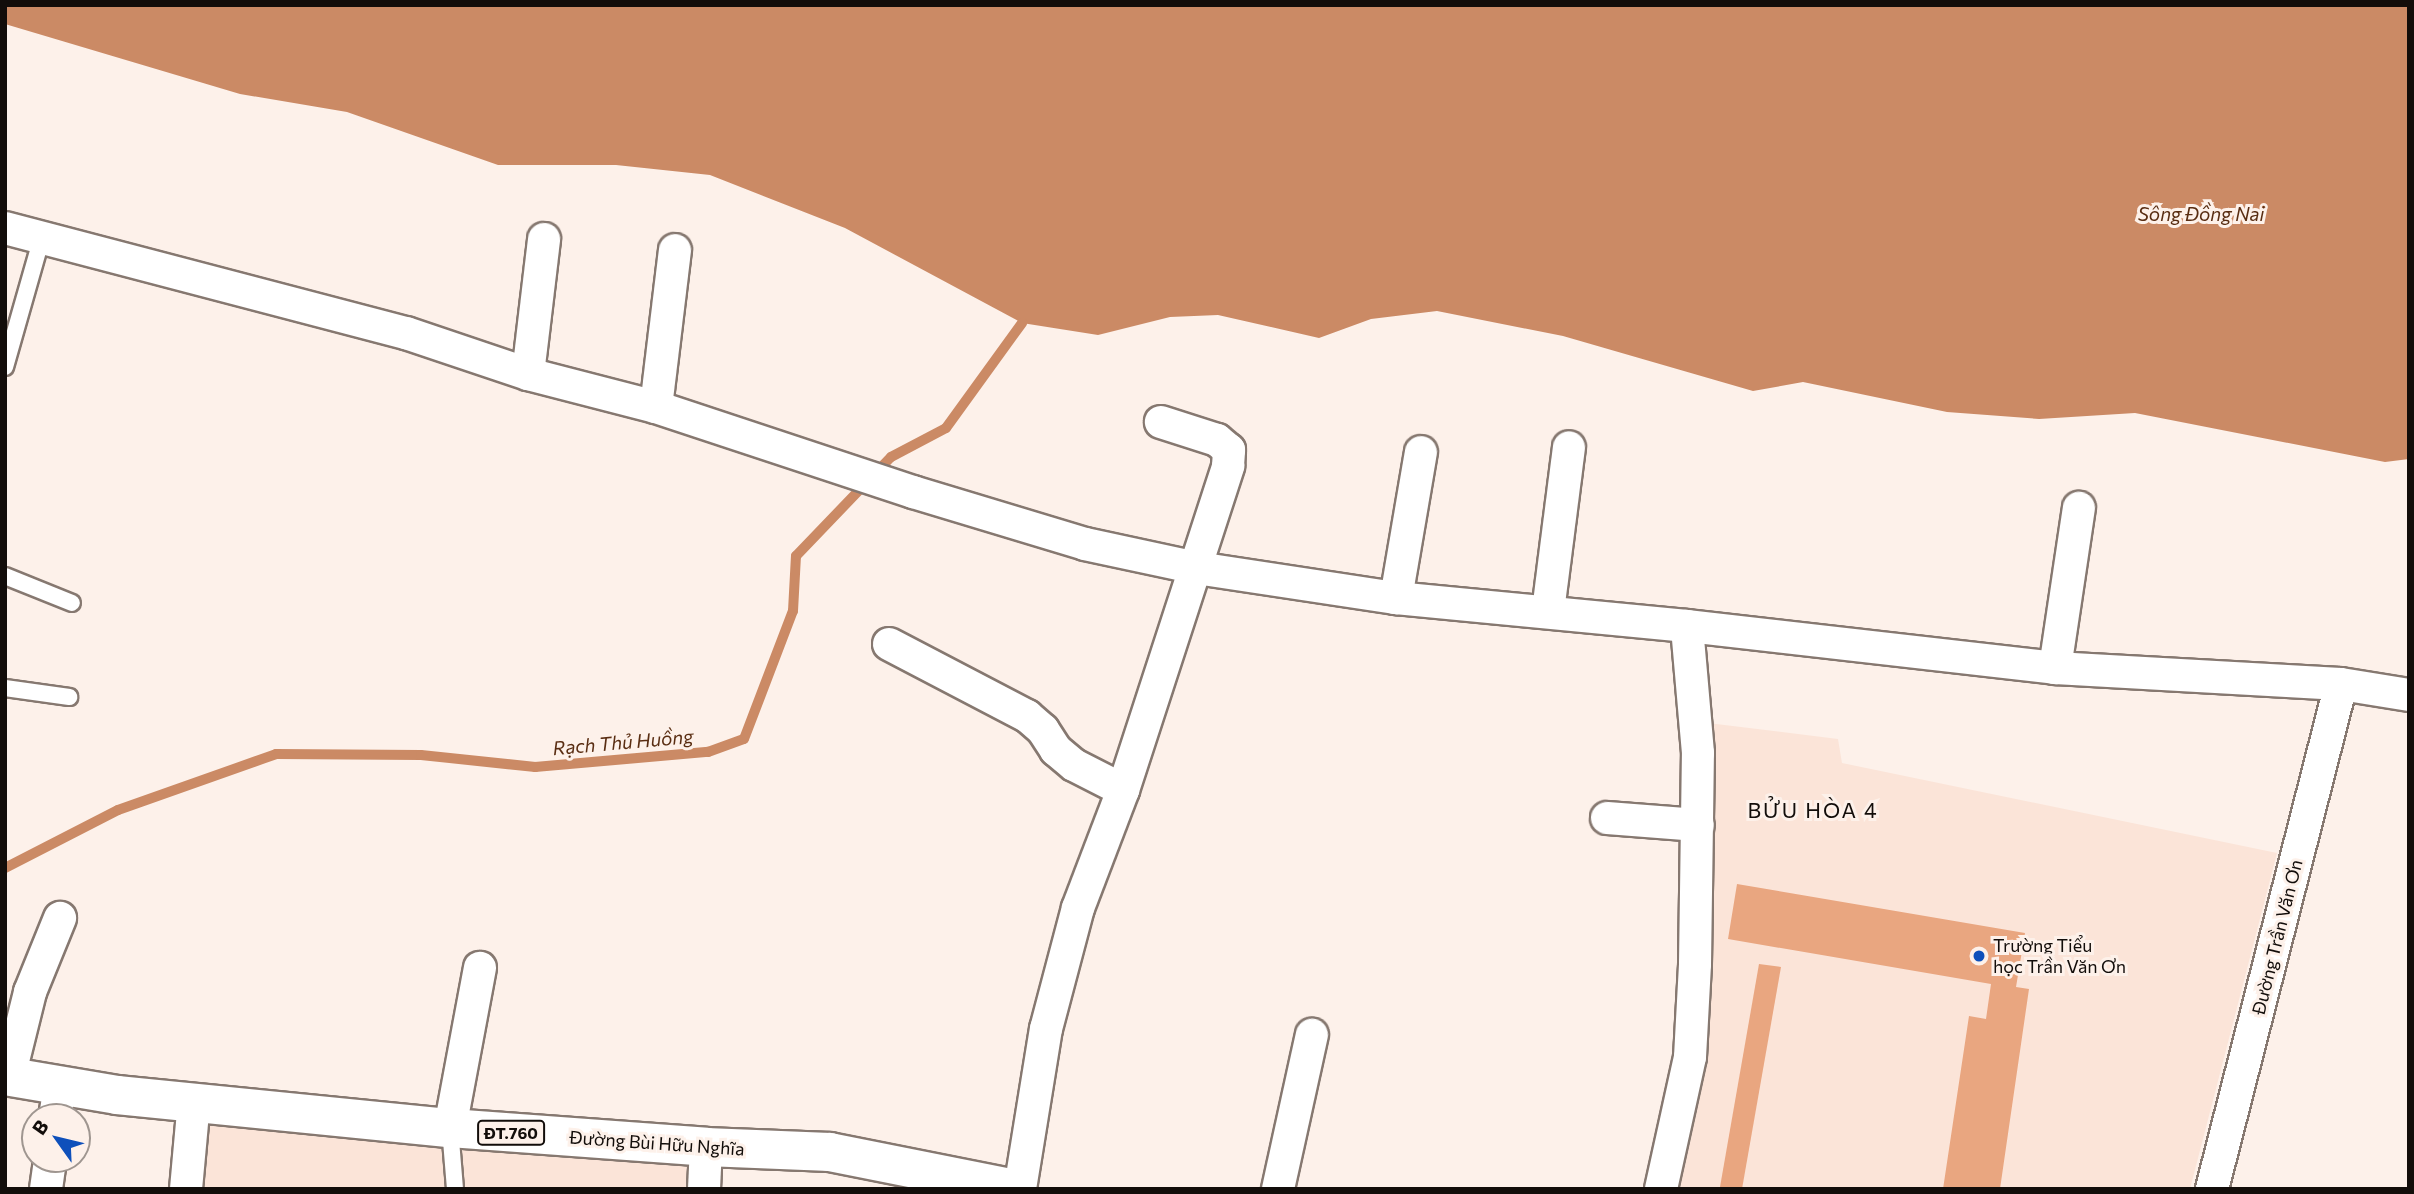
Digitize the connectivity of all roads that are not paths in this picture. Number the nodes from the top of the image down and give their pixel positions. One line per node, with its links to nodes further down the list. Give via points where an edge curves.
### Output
1 (5, 228): 2 (street)
2 (42, 237): 5 (lane); 6 (street, via 407,333)
3 (544, 239): 6 (street)
4 (675, 250): 7 (street)
5 (5, 367)
6 (528, 374): 7 (street)
7 (656, 407): 12 (street, via 1085,544)
8 (1161, 422): 12 (street, via 1217,440 1229,450)
9 (1569, 447): 16 (street)
10 (1421, 452): 14 (street)
11 (2079, 508): 19 (street)
12 (1197, 568): 14 (street); 24 (street)
13 (5, 576): 15 (lane)
14 (1396, 598): 16 (street)
15 (72, 603)
16 (1548, 611): 17 (street)
17 (1687, 626): 19 (street); 26 (street, via 1698,753)
18 (890, 644): 24 (street, via 1027,716 1074,765)
19 (2055, 668): 20 (street)
20 (2341, 684): 22 (street); 41 (street, Đường Trần Văn Ơn)
21 (5, 688): 23 (lane)
22 (2409, 695)
23 (69, 697)
24 (1123, 790): 38 (street, via 1077,908 1046,1030)
25 (1607, 818): 26 (street)
26 (1698, 825): 40 (street, via 1690,1057)
27 (60, 918): 30 (street, via 30,992)
28 (480, 968): 33 (street)
29 (1312, 1035): 39 (street)
30 (7, 1077): 31 (main road, Đường Bùi Hữu Nghĩa / ĐT.760)
31 (57, 1101): 32 (main road, Đường Bùi Hữu Nghĩa / ĐT.760, via 117,1096)
32 (194, 1101): 33 (main road, Đường Bùi Hữu Nghĩa / ĐT.760); 35 (street)
33 (450, 1128): 34 (main road, Đường Bùi Hữu Nghĩa / ĐT.760); 36 (lane)
34 (706, 1147): 37 (street); 38 (main road, Đường Bùi Hữu Nghĩa / ĐT.760, via 830,1152)
35 (186, 1189)
36 (455, 1189)
37 (704, 1189)
38 (1018, 1189)
39 (1278, 1189)
40 (1661, 1189)
41 (2213, 1189)

